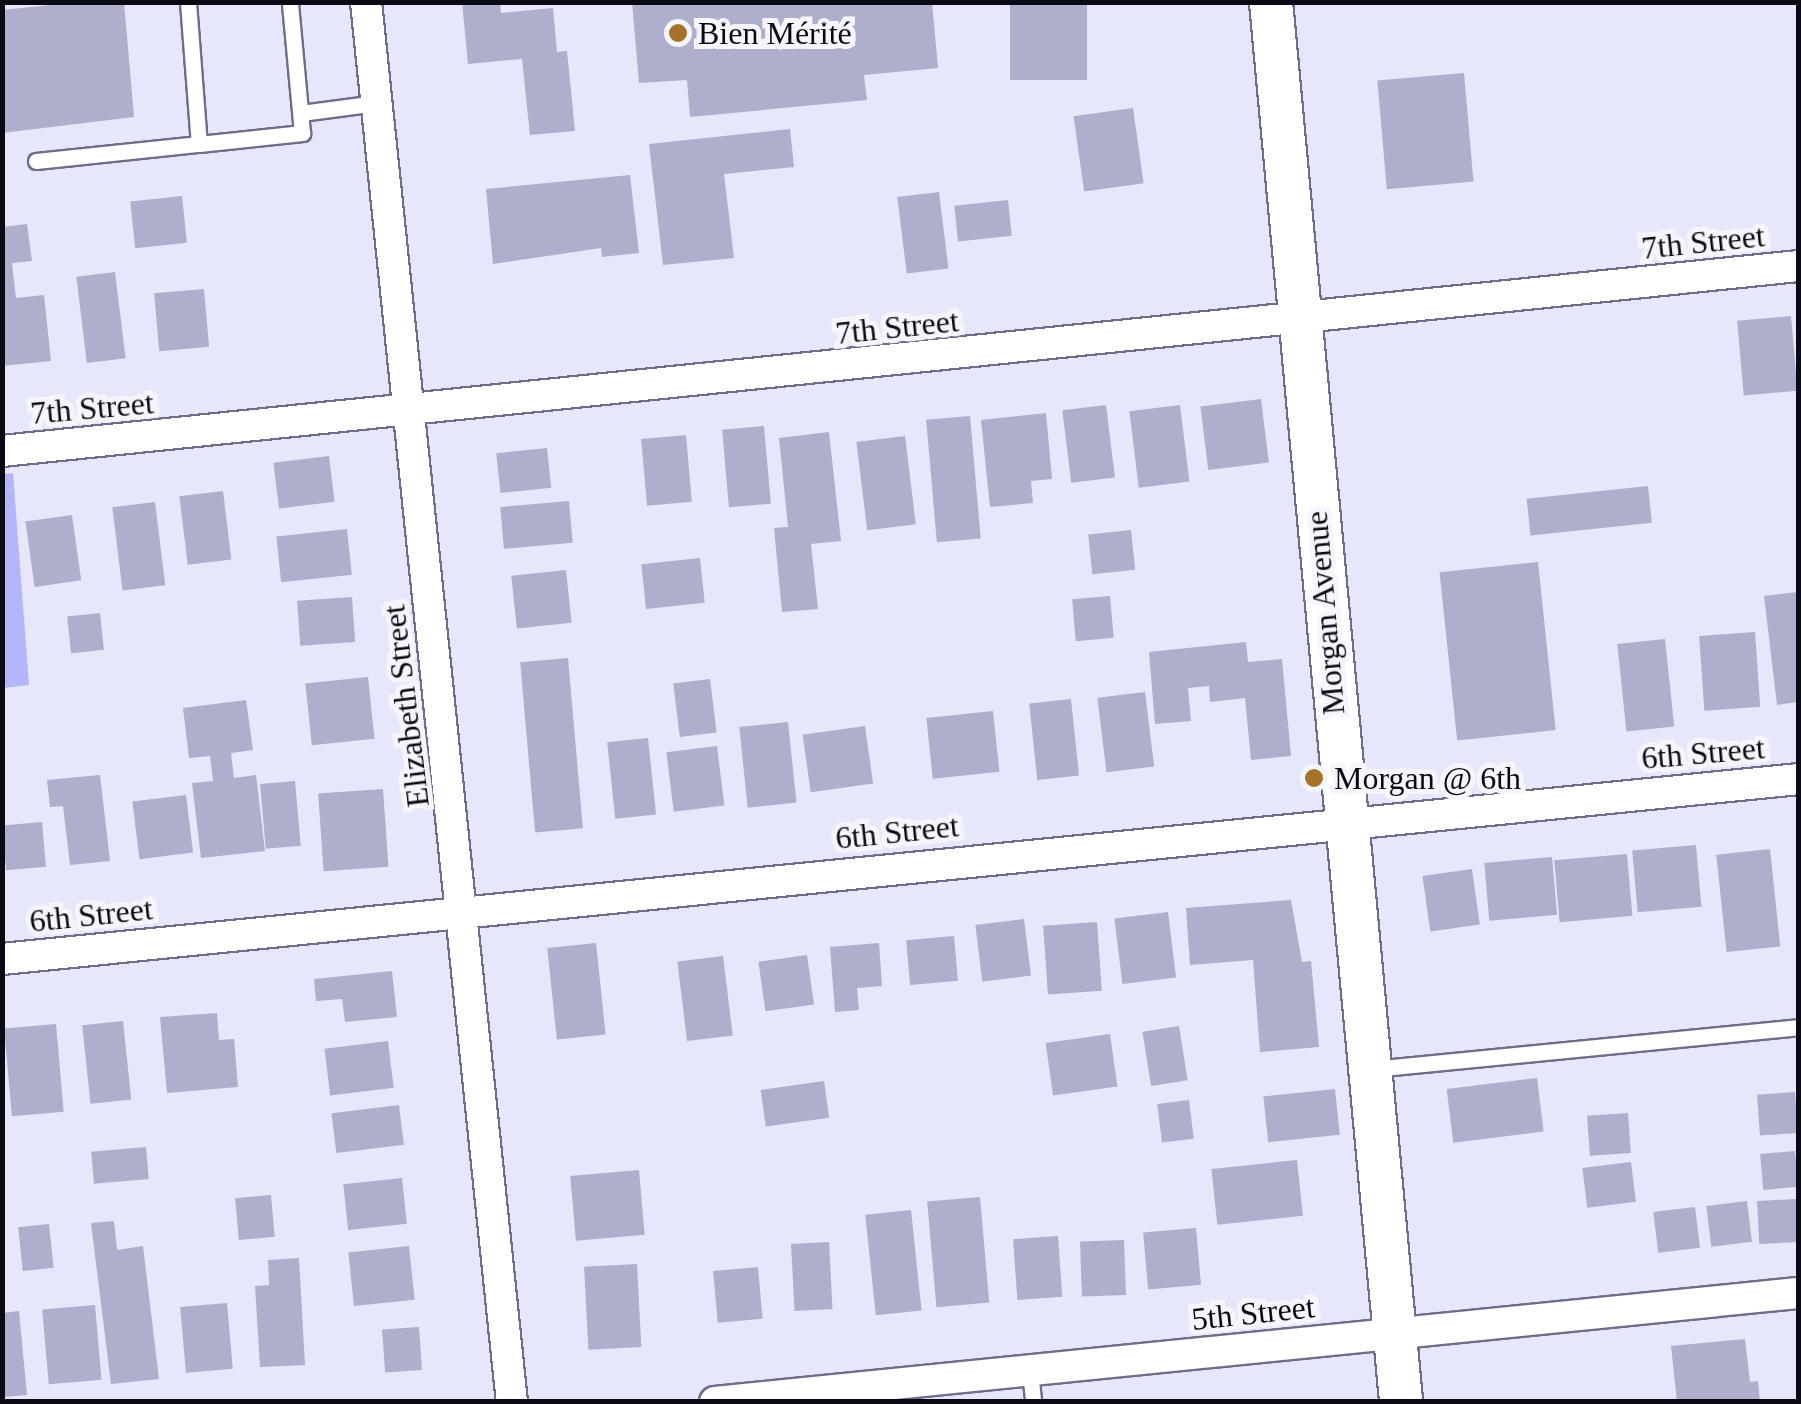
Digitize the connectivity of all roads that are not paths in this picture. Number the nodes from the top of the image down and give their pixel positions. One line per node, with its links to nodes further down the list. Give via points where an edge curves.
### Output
1 (188, 2): 7 (lane)
2 (366, 2): 5 (street, Elizabeth Street)
3 (1271, 2): 10 (main road, Morgan Avenue)
4 (290, 3): 6 (lane)
5 (376, 103): 6 (lane); 11 (street, Elizabeth Street)
6 (300, 113): 7 (lane, via 302,133)
7 (198, 144): 8 (lane)
8 (36, 160)
9 (1798, 266): 10 (street, 7th Street)
10 (1300, 320): 11 (street, 7th Street); 14 (main road, Morgan Avenue)
11 (408, 414): 12 (street, 7th Street); 15 (street, Elizabeth Street)
12 (2, 452)
13 (1798, 779): 14 (street, 6th Street)
14 (1343, 822): 15 (street, 6th Street); 18 (main road, Morgan Avenue)
15 (466, 911): 16 (street, 6th Street); 22 (street, Elizabeth Street)
16 (2, 960)
17 (1798, 1027): 18 (lane)
18 (1368, 1070): 20 (main road, Morgan Avenue)
19 (1798, 1293): 20 (street, 5th Street)
20 (1394, 1334): 21 (street, 5th Street); 25 (main road, Morgan Avenue)
21 (1030, 1370): 23 (street, 5th Street); 24 (lane)
22 (512, 1402)
23 (714, 1402)
24 (1033, 1402)
25 (1401, 1402)

